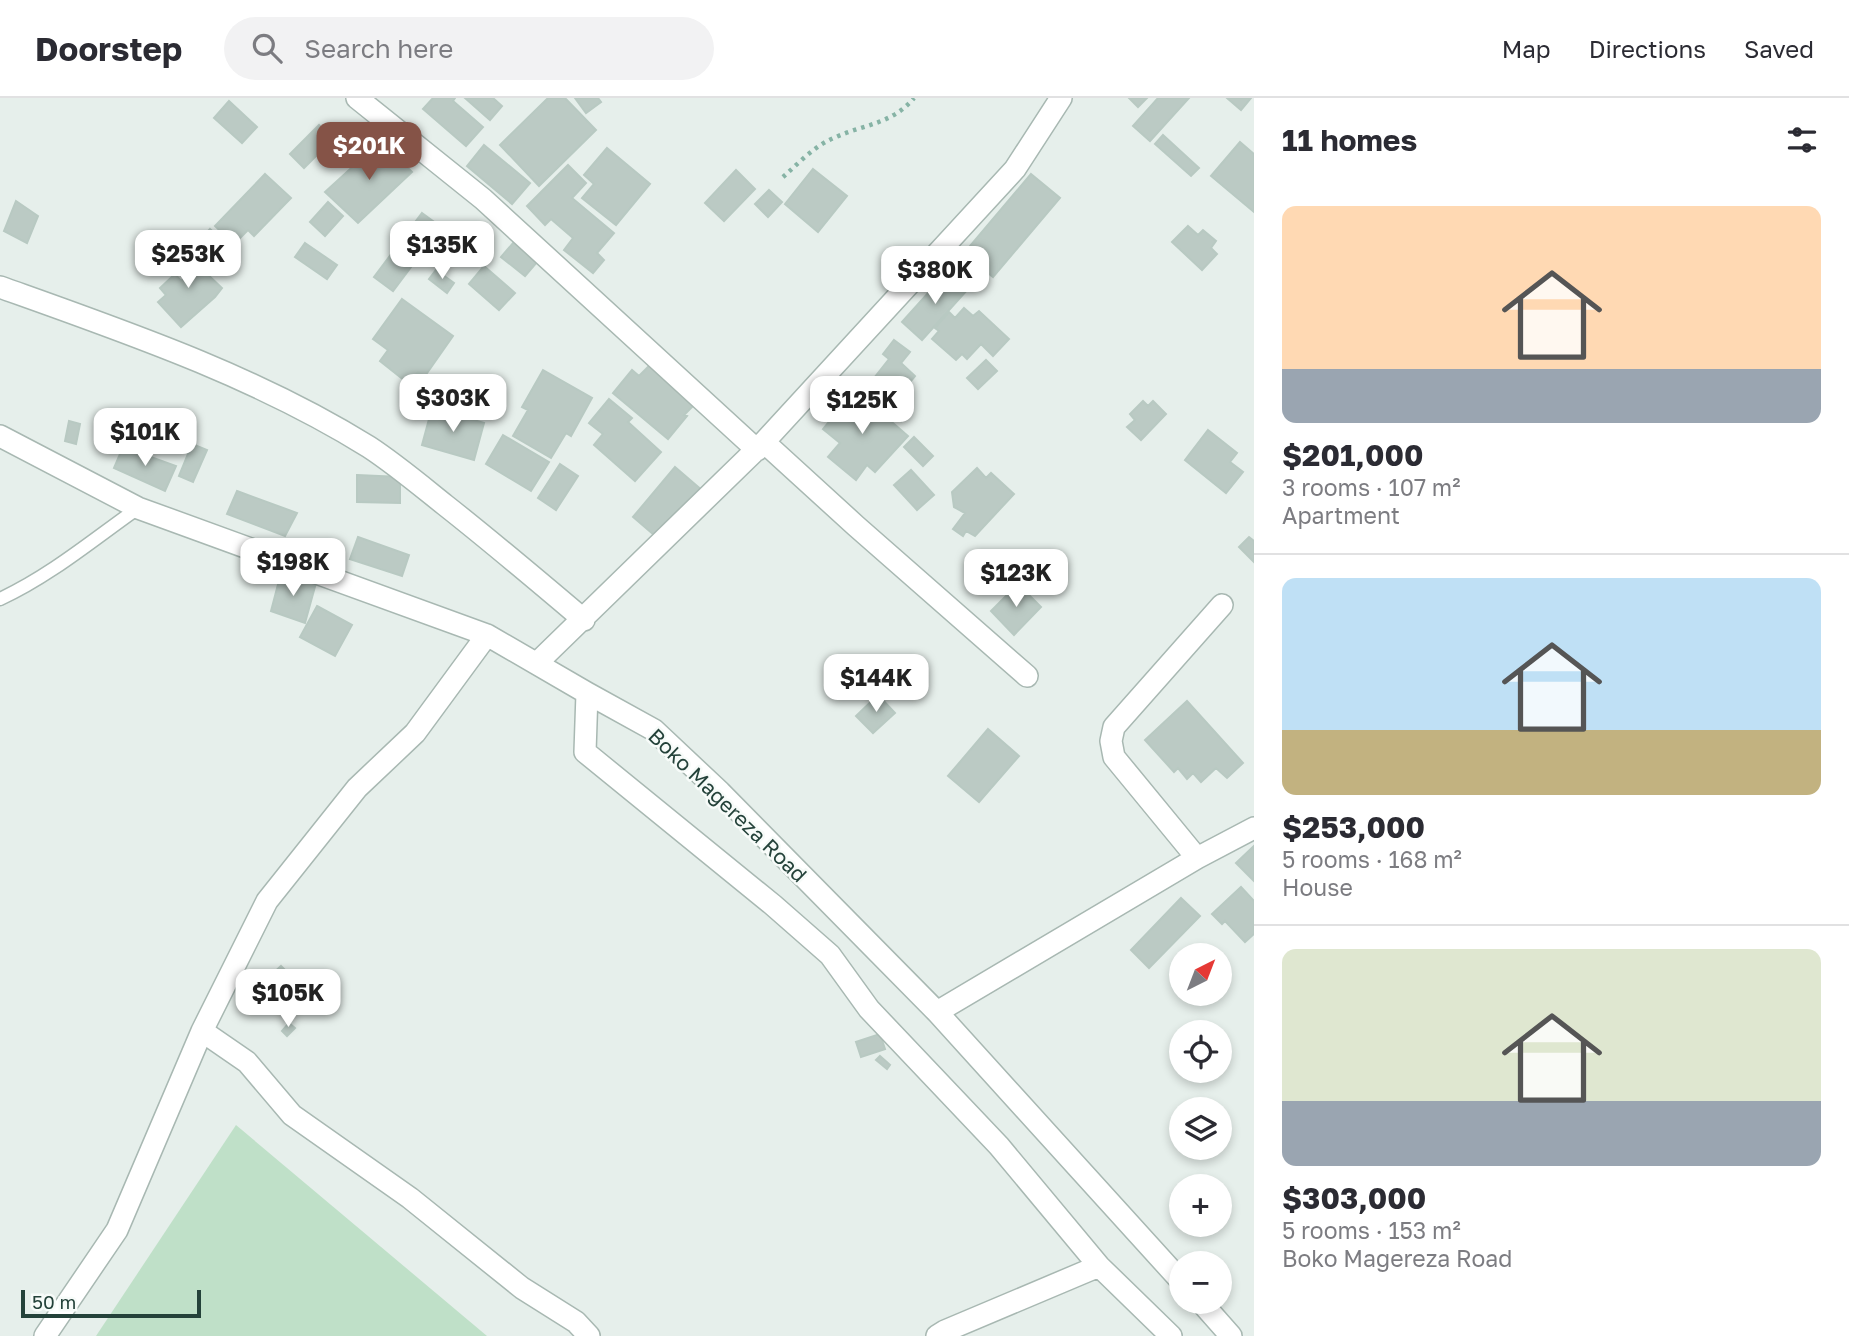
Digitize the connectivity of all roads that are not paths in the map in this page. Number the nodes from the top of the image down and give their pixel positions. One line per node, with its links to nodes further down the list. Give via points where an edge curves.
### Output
1 (357, 98): 5 (street, via 483,199)
2 (1061, 98): 5 (street, via 1015,169)
3 (0, 287): 9 (street, via 142,338 308,412 371,449 426,490)
4 (0, 436): 6 (street, Boko Magereza Road)
5 (761, 446): 9 (street); 12 (street)
6 (138, 508): 7 (lane); 10 (street, Boko Magereza Road)
7 (0, 599)
8 (1222, 605): 15 (street, via 1114,727 1111,741 1114,757)
9 (584, 620): 11 (street)
10 (488, 635): 11 (street, Boko Magereza Road); 17 (street, via 415,733 358,788 267,901)
11 (537, 663): 13 (street, Boko Magereza Road)
12 (1027, 676)
13 (587, 693): 16 (street, Boko Magereza Road, via 654,730); 18 (street, via 585,752 830,954 869,1009 999,1146)
14 (1254, 828): 15 (street)
15 (1197, 858): 16 (street)
16 (937, 1012): 19 (street, Boko Magereza Road)
17 (202, 1031): 21 (street, via 117,1230); 22 (street, via 247,1062 292,1115 410,1198)
18 (1100, 1266): 23 (street); 24 (street)
19 (1169, 1268)
20 (1212, 1314): 25 (street)
21 (45, 1336)
22 (589, 1336)
23 (937, 1336)
24 (1171, 1336)
25 (1231, 1336)

